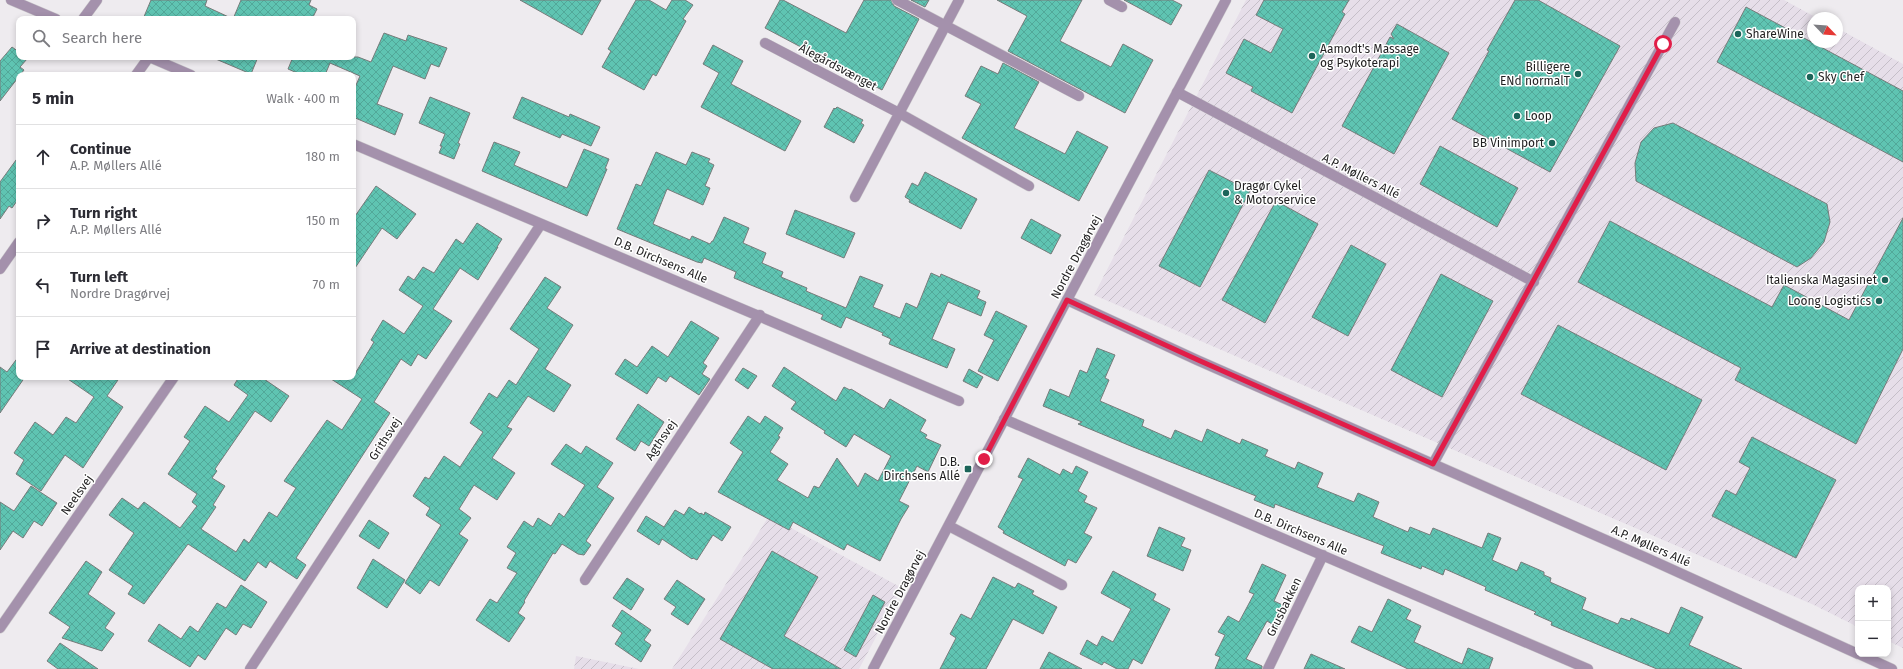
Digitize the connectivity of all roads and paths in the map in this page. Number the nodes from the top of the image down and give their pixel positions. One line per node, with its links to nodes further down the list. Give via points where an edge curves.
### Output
1 (11, 0): 8 (street)
2 (97, 0): 9 (street)
3 (897, 0): 11 (street)
4 (959, 0): 11 (street)
5 (1109, 0): 7 (street)
6 (1226, 0): 17 (street, Nordre Dragørvej)
7 (1122, 7)
8 (49, 16)
9 (85, 16)
10 (1675, 22): 26 (street)
11 (946, 25): 18 (street); 19 (street)
12 (765, 43): 19 (street, Ålegårdsvænget)
13 (147, 60): 15 (street)
14 (156, 60): 16 (street)
15 (138, 72)
16 (184, 72)
17 (1177, 92): 26 (street, A.P. Møllers Allé); 27 (street, Nordre Dragørvej)
18 (1079, 96)
19 (899, 113): 21 (street, Ålegårdsvænget); 22 (street)
20 (356, 145): 23 (street, D.B. Dirchsens Alle)
21 (1029, 186)
22 (855, 197)
23 (541, 224): 28 (street, D.B. Dirchsens Alle); 40 (street, Grithsvej)
24 (16, 246): 25 (street)
25 (0, 269)
26 (1534, 282): 32 (street)
27 (1067, 300): 31 (street, Nordre Dragørvej); 32 (street, A.P. Møllers Allé)
28 (760, 315): 30 (street, D.B. Dirchsens Alle); 35 (street, Agthsvej)
29 (172, 380): 37 (street, Neelsvej)
30 (959, 401)
31 (1004, 419): 33 (street, Nordre Dragørvej); 34 (street, D.B. Dirchsens Alle)
32 (1433, 464): 38 (street, A.P. Møllers Allé)
33 (949, 526): 36 (street); 41 (street, Nordre Dragørvej)
34 (1323, 555): 42 (street, Grusbakken); 43 (street, D.B. Dirchsens Alle)
35 (585, 580)
36 (1062, 585)
37 (0, 628)
38 (1855, 653)
39 (1865, 657): 44 (street, A.P. Møllers Allé)
40 (250, 669)
41 (873, 669)
42 (1268, 669)
43 (1588, 669)
44 (1892, 669)

